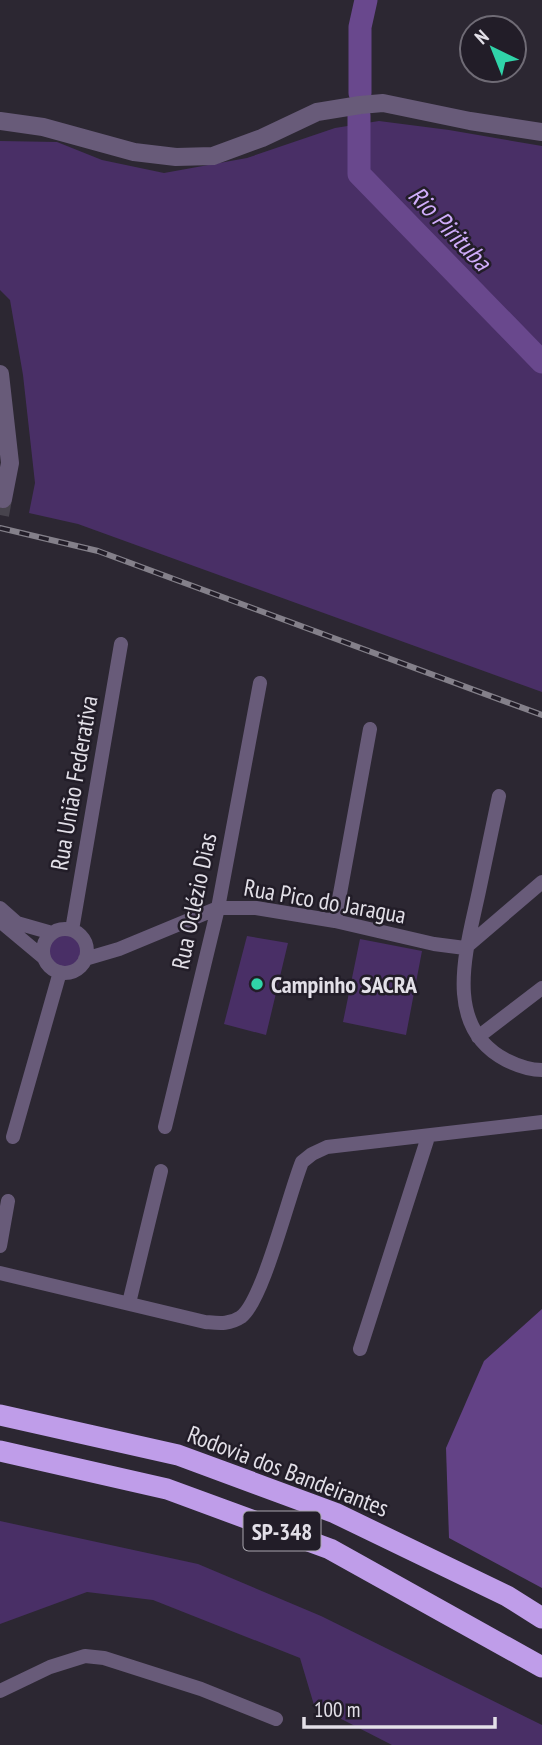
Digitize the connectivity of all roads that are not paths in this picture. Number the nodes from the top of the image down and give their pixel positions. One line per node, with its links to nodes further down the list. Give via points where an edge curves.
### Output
1 (0, 121): 2 (street, via 43,127 134,152 176,157 213,156 317,111 383,103)
2 (542, 132)
3 (0, 374): 4 (street, via 10,463)
4 (3, 499)
5 (121, 643): 14 (street, Rua União Federativa)
6 (260, 683): 11 (street, Rua Oclézio Dias)
7 (370, 729): 13 (street)
8 (499, 796): 16 (street)
9 (542, 881): 16 (street)
10 (0, 908): 15 (street, via 17,923)
11 (218, 908): 13 (street, Rua Pico do Jaragua, via 256,908); 18 (street, Rua Pico do Jaragua); 24 (street, Rua Oclézio Dias)
12 (0, 921): 17 (street)
13 (335, 921): 16 (street, Rua Pico do Jaragua)
14 (72, 930): 15 (street); 18 (street, via 84,939)
15 (52, 933): 17 (street, via 44,944)
16 (465, 948): 21 (street, via 465,1006)
17 (44, 958): 19 (street)
18 (85, 960): 19 (street, via 75,971)
19 (60, 972): 25 (street)
20 (542, 988): 21 (street)
21 (478, 1037): 22 (street, via 491,1052)
22 (542, 1070)
23 (542, 1122): 26 (street)
24 (165, 1127)
25 (13, 1137)
26 (428, 1137): 31 (street, via 327,1147 302,1162 261,1286 251,1308 240,1317 226,1324 205,1322); 32 (street)
27 (161, 1171): 31 (street)
28 (8, 1200): 29 (street)
29 (0, 1246)
30 (0, 1273): 31 (street)
31 (129, 1303)
32 (360, 1349)
33 (0, 1415): 35 (highway, Rodovia dos Bandeirantes / SP-348, via 178,1455 335,1513 507,1596)
34 (0, 1451): 36 (highway, SP-348, via 167,1489 330,1549)
35 (542, 1618)
36 (542, 1667)
37 (0, 1691): 38 (street, via 85,1656 201,1689)
38 (276, 1719)

